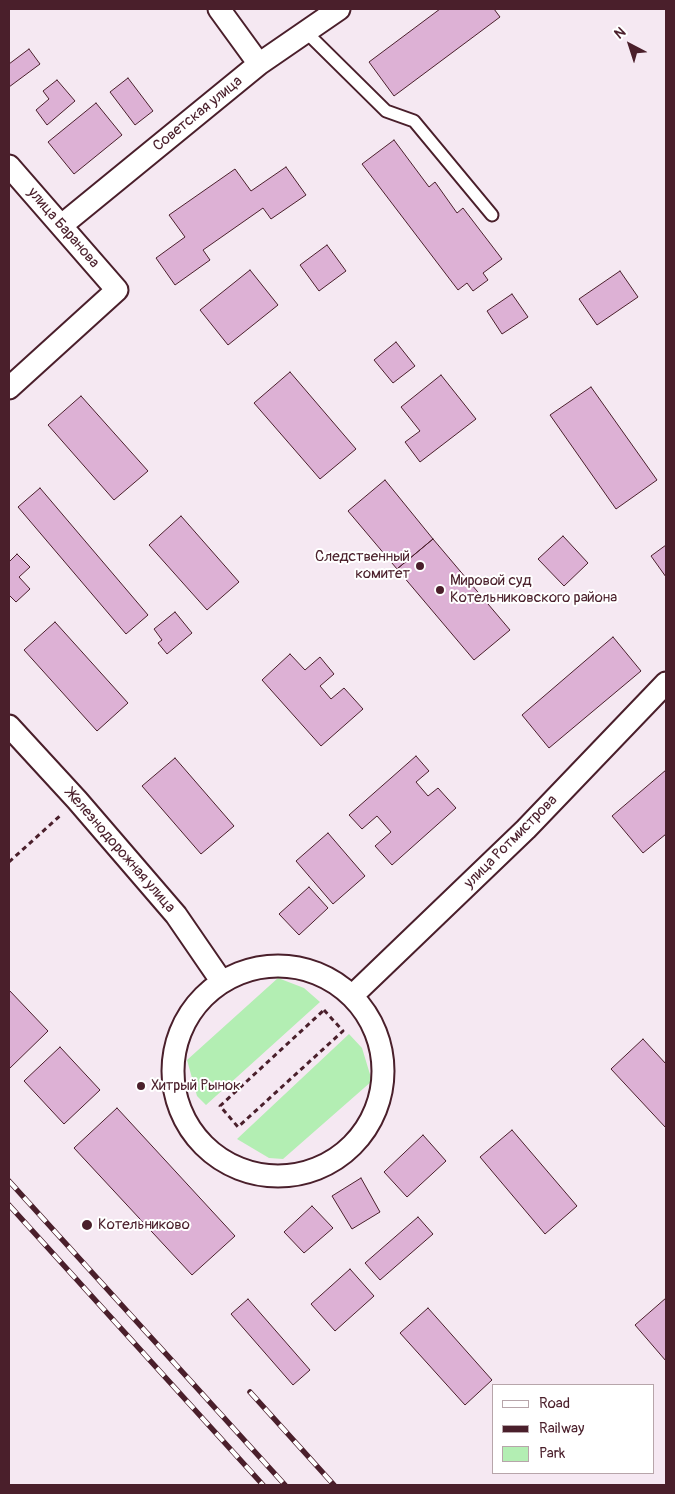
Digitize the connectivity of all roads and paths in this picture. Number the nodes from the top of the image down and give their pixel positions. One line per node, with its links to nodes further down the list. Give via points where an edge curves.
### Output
1 (220, 9): 4 (street)
2 (339, 9): 3 (street, Советская улица)
3 (306, 32): 4 (street, Советская улица); 6 (lane, via 386,112 414,121)
4 (258, 64): 7 (street, Советская улица)
5 (9, 166): 7 (street, улица Баранова)
6 (492, 215)
7 (62, 225): 8 (street, улица Баранова, via 117,290)
8 (9, 388)
9 (666, 683): 14 (street, улица Ротмистрова, via 526,830)
10 (9, 726): 11 (street, Железнодорожная улица)
11 (77, 800): 12 (path); 13 (street, Железнодорожная улица, via 176,916)
12 (9, 862)
13 (222, 982): 14 (street, via 259,968 299,968 336,983); 14 (street, via 203,997 188,1016 182,1031 173,1062 180,1110 191,1131 207,1149 227,1163 249,1172 273,1176 298,1174 322,1166 343,1153 361,1135 374,1113 381,1089 383,1064 378,1040 368,1017)
14 (352, 996)
15 (324, 1010): 15 (path, via 220,1106 238,1127 343,1031)

